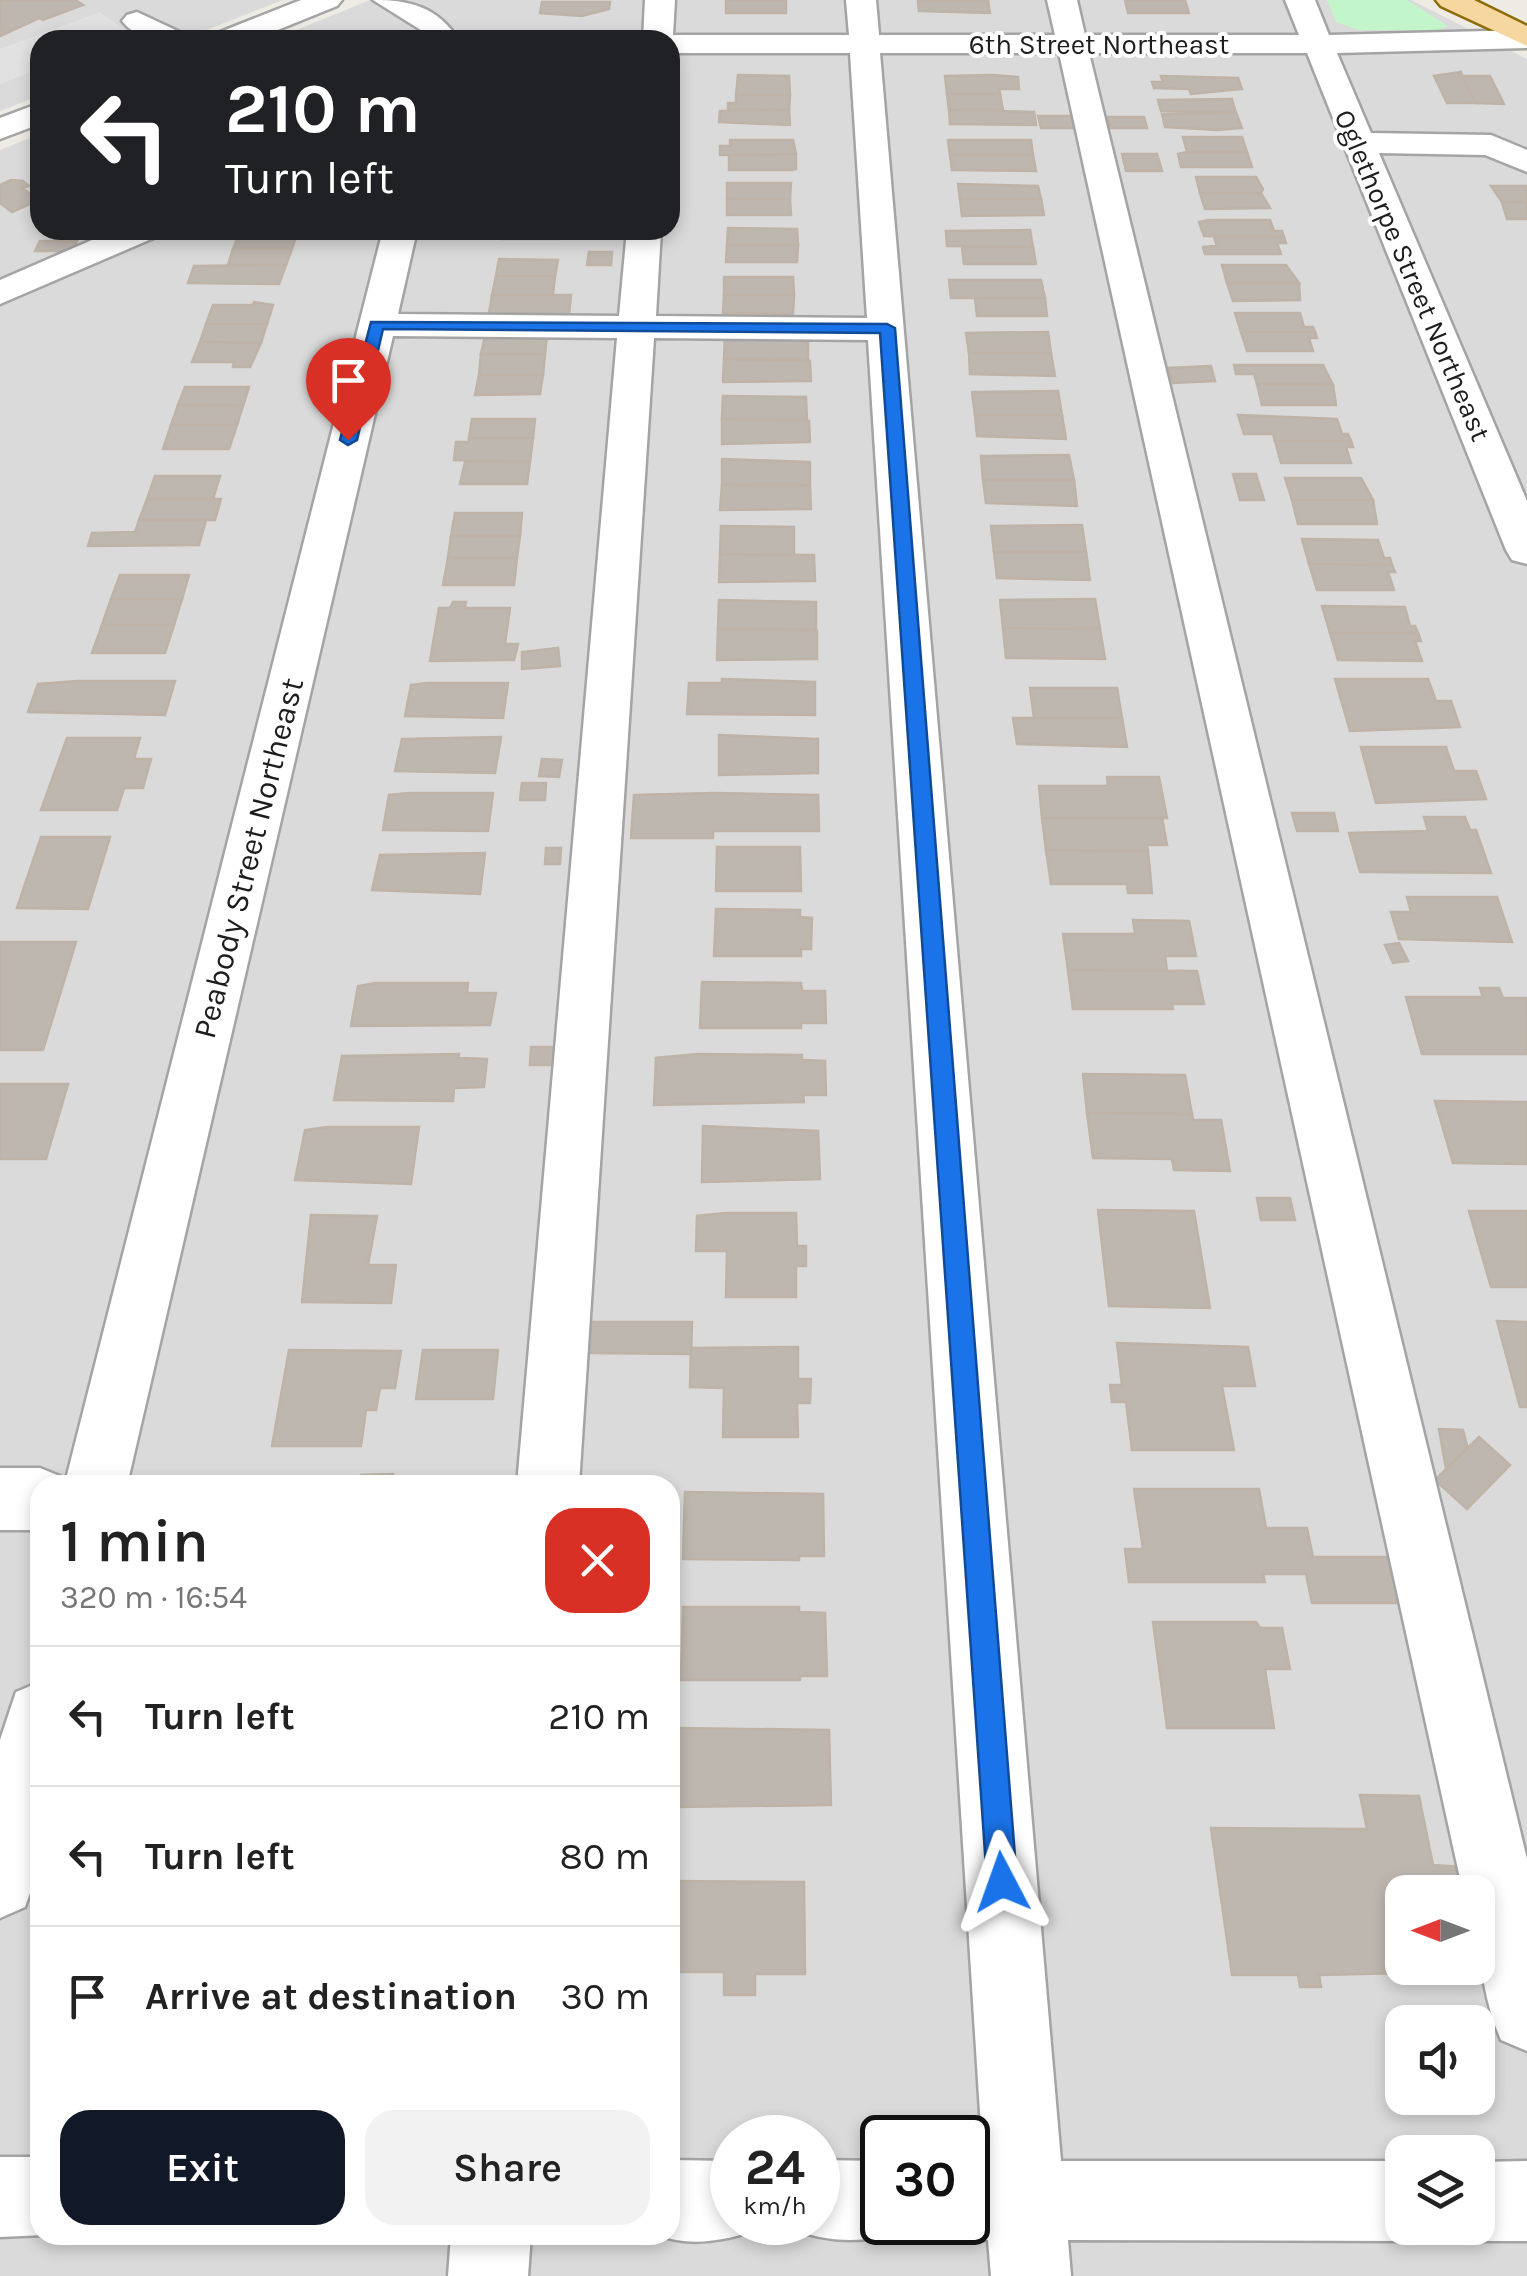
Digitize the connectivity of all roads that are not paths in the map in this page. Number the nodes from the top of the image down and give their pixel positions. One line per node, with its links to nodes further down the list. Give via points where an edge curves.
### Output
1 (327, 0): 10 (street)
2 (388, 0): 11 (street)
3 (660, 0): 12 (street)
4 (1300, 0): 15 (street, Oglethorpe Street Northeast)
5 (1451, 0): 13 (main road)
6 (137, 21): 9 (street)
7 (863, 22): 8 (street, 6th Street Northeast); 14 (street, 6th Street Northeast); 25 (street)
8 (1066, 22): 15 (street, 6th Street Northeast); 35 (street)
9 (154, 30)
10 (251, 30)
11 (438, 30)
12 (658, 30)
13 (1527, 38): 15 (street, 6th Street Northeast)
14 (680, 43)
15 (1318, 44): 18 (street, Oglethorpe Street Northeast)
16 (30, 117): 17 (street)
17 (0, 129)
18 (1358, 143): 19 (street, via 1492,144); 27 (street, Oglethorpe Street Northeast)
19 (1527, 162)
20 (121, 240): 23 (street)
21 (397, 240): 24 (street, Peabody Street Northeast)
22 (643, 240): 26 (street)
23 (0, 293)
24 (376, 325): 26 (street); 29 (street, Peabody Street Northeast)
25 (887, 328): 26 (street); 40 (street)
26 (636, 329): 30 (street)
27 (1514, 490): 28 (street, Oglethorpe Street Northeast)
28 (1527, 550)
29 (98, 1475)
30 (549, 1475)
31 (0, 1499): 32 (street)
32 (30, 1499)
33 (30, 1758): 34 (street)
34 (0, 1882)
35 (1527, 2014)
36 (0, 2197): 37 (street)
37 (30, 2197)
38 (680, 2200): 39 (street)
39 (710, 2200)
40 (996, 2200): 41 (street); 46 (street)
41 (1385, 2201)
42 (1495, 2201): 43 (street)
43 (1527, 2201)
44 (490, 2245): 45 (street)
45 (488, 2276)
46 (1031, 2276)

